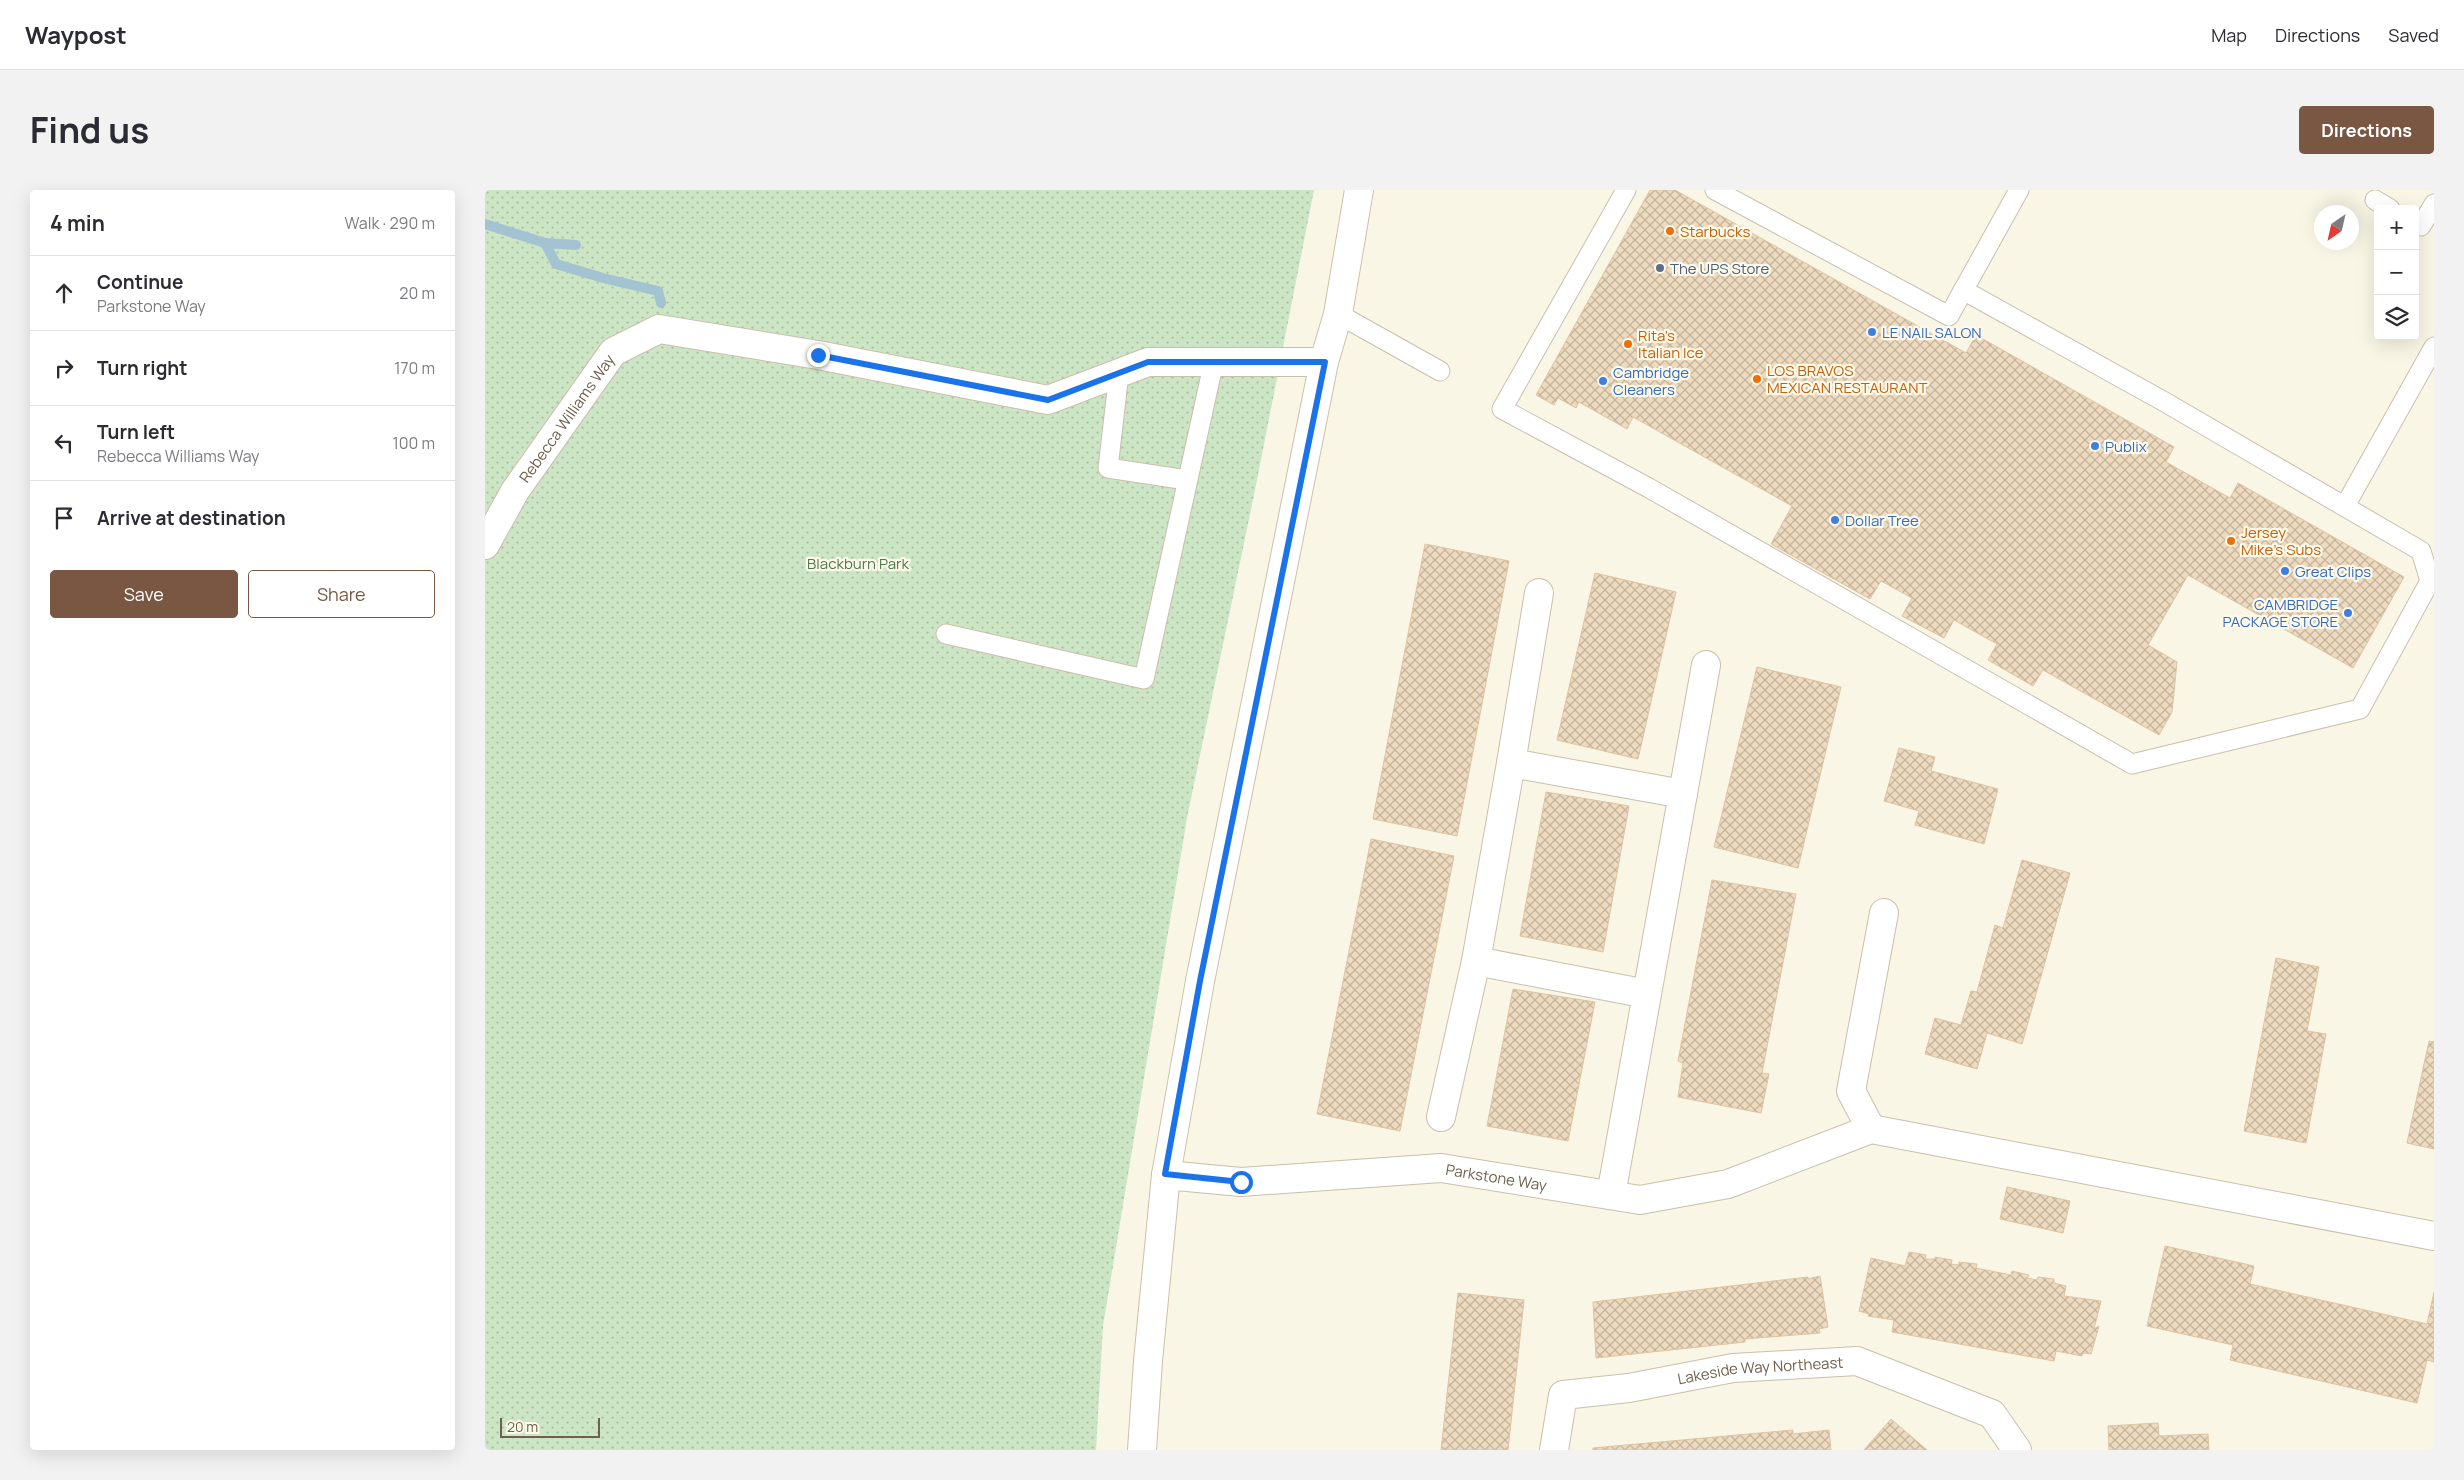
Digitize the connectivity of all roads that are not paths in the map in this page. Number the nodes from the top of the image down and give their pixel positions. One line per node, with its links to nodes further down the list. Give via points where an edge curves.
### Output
1 (1359, 190): 8 (street)
2 (1626, 190): 15 (lane, via 1502,409 1649,488 2132,764 2360,709 2430,581 2421,551)
3 (1715, 190): 7 (lane, via 1949,316)
4 (2019, 190): 7 (lane)
5 (2434, 204): 6 (lane)
6 (2423, 227)
7 (1963, 290): 15 (lane)
8 (1338, 314): 11 (street); 12 (lane)
9 (2434, 347): 15 (lane)
10 (1213, 361): 11 (street, Rebecca Williams Way); 13 (street, Rebecca Williams Way, via 1148,362); 14 (lane)
11 (1325, 362): 27 (street, via 1202,971)
12 (1440, 371)
13 (1119, 373): 14 (lane, via 1108,468); 16 (street, Rebecca Williams Way, via 1048,400 818,355 659,329 613,352 515,491)
14 (1187, 480): 18 (lane, via 1144,679)
15 (2345, 506)
16 (485, 545)
17 (1539, 593): 20 (street)
18 (946, 634)
19 (1706, 665): 21 (street)
20 (1511, 763): 21 (street); 23 (street)
21 (1683, 794): 24 (street)
22 (1884, 913): 26 (street, via 1851,1091)
23 (1476, 961): 24 (street); 25 (street)
24 (1647, 994): 28 (street)
25 (1441, 1118)
26 (1871, 1129): 28 (street, Parkstone Way, via 1728,1184 1640,1200); 29 (street)
27 (1165, 1174): 28 (street, Parkstone Way, via 1241,1182 1441,1168); 30 (street)
28 (1611, 1196)
29 (2434, 1236)
30 (1142, 1450)
31 (1554, 1450): 32 (street, Lakeside Way Northeast, via 1563,1395 1629,1388 1733,1368 1857,1361 1992,1414)
32 (2017, 1450)

